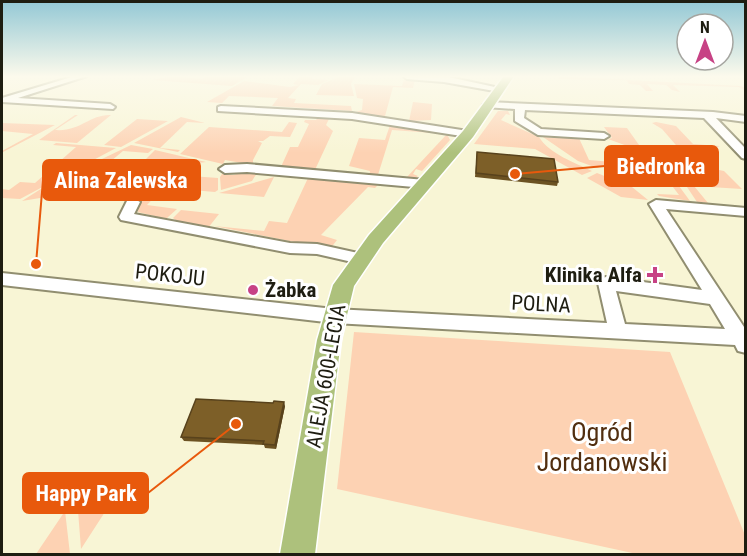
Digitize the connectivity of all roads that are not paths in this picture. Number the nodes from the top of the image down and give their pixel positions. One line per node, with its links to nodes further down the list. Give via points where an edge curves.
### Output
1 (32, 102): 5 (street)
2 (491, 102): 3 (main road, ALEJA 600-LECIA)
3 (489, 105): 4 (street); 9 (main road, ALEJA 600-LECIA)
4 (520, 106): 7 (street); 10 (street, via 519,119 538,132)
5 (110, 107)
6 (221, 109): 9 (street, via 352,116)
7 (707, 115): 8 (street); 11 (street)
8 (746, 119)
9 (468, 134): 13 (main road, ALEJA 600-LECIA)
10 (604, 136)
11 (746, 156)
12 (225, 169): 13 (street)
13 (425, 184): 16 (main road, ALEJA 600-LECIA)
14 (133, 202): 16 (street, via 126,217)
15 (746, 212): 18 (street, via 656,204)
16 (361, 259): 19 (main road, ALEJA 600-LECIA, via 344,285)
17 (2, 279): 19 (street, POKOJU)
18 (717, 300): 20 (street, via 606,283); 21 (street)
19 (334, 316): 20 (street, POLNA); 22 (main road, ALEJA 600-LECIA)
20 (618, 331): 21 (street, POLNA)
21 (744, 341)
22 (297, 555)

